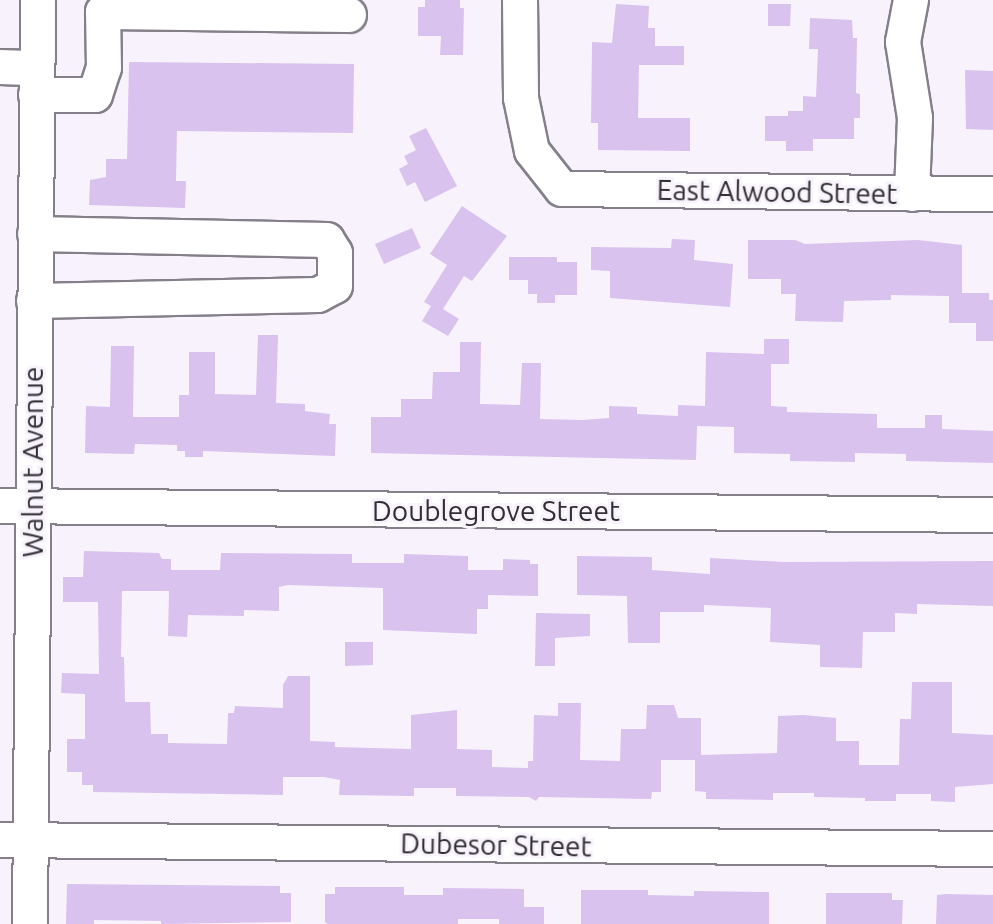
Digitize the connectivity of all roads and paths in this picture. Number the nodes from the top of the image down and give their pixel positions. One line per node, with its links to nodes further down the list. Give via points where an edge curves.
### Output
1 (38, 0): 7 (street, Walnut Avenue)
2 (520, 0): 8 (street, East Alwood Street, via 521,98 532,151 562,189)
3 (911, 0): 8 (street, via 903,42 915,118)
4 (97, 6): 5 (street); 7 (street, via 104,68 95,95)
5 (349, 15)
6 (0, 67): 7 (street)
7 (36, 81): 10 (street, Walnut Avenue)
8 (912, 194): 9 (street, East Alwood Street)
9 (993, 194)
10 (35, 234): 11 (street, Walnut Avenue); 11 (street, via 327,240 335,253 335,286 318,295)
11 (34, 301): 12 (street, Walnut Avenue)
12 (16, 507): 13 (street, Doublegrove Street); 14 (street, Walnut Avenue)
13 (993, 515)
14 (16, 840): 15 (street, Dubesor Street); 16 (street, Walnut Avenue)
15 (993, 849)
16 (30, 924)

